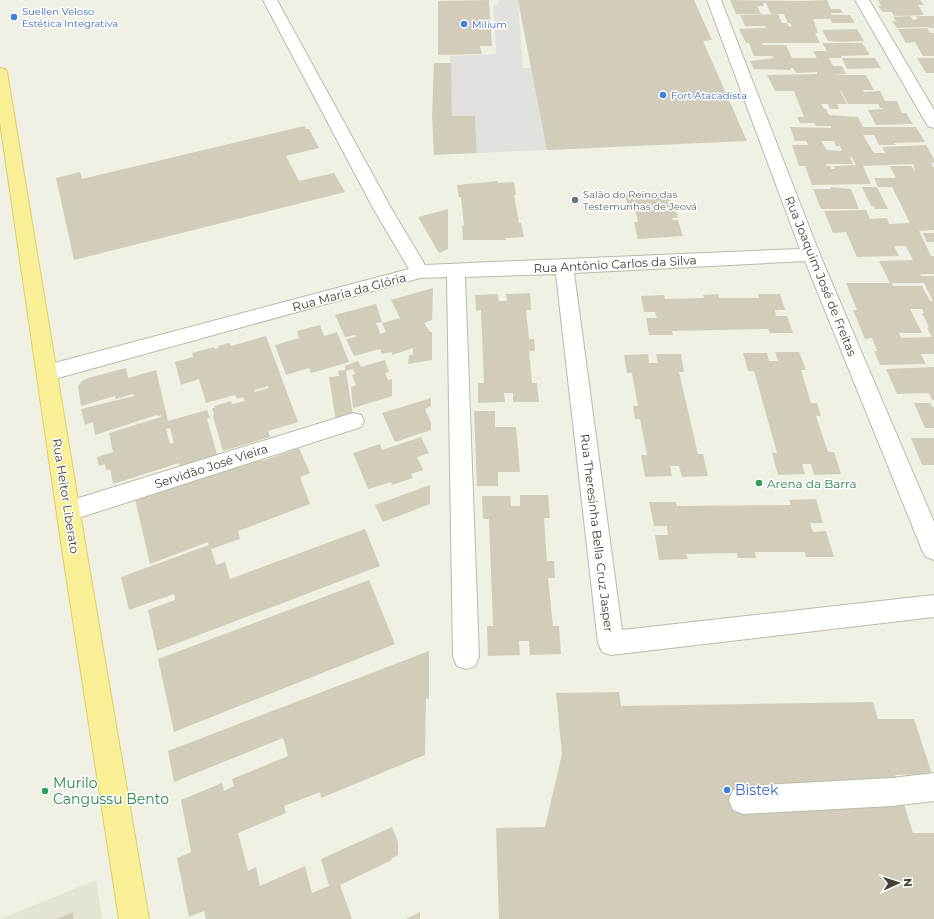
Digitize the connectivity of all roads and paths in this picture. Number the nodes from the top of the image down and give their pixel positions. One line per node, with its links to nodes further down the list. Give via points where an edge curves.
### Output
1 (270, 0): 9 (street, Rua Maria da Glória, via 382,208)
2 (714, 0): 6 (street, Rua Joaquim José de Freitas)
3 (862, 0): 5 (street)
4 (0, 72): 10 (main road, Rua Heitor Liberato)
5 (934, 124)
6 (811, 255): 7 (street, Rua Antônio Carlos da Silva); 13 (street, Rua Joaquim José de Freitas)
7 (564, 267): 8 (street, Rua Antônio Carlos da Silva); 14 (street, Rua Theresinha Bella Cruz Jasper, via 611,643)
8 (456, 271): 9 (street, Rua Antônio Carlos da Silva); 15 (street)
9 (420, 272): 10 (street, Rua Maria da Glória)
10 (47, 373): 12 (main road, Rua Heitor Liberato)
11 (353, 422): 12 (street, Servidão José Vieira)
12 (69, 511): 18 (main road, Rua Heitor Liberato)
13 (934, 550)
14 (934, 606)
15 (466, 657)
16 (934, 787): 17 (street, via 892,792)
17 (742, 800)
18 (134, 919)

